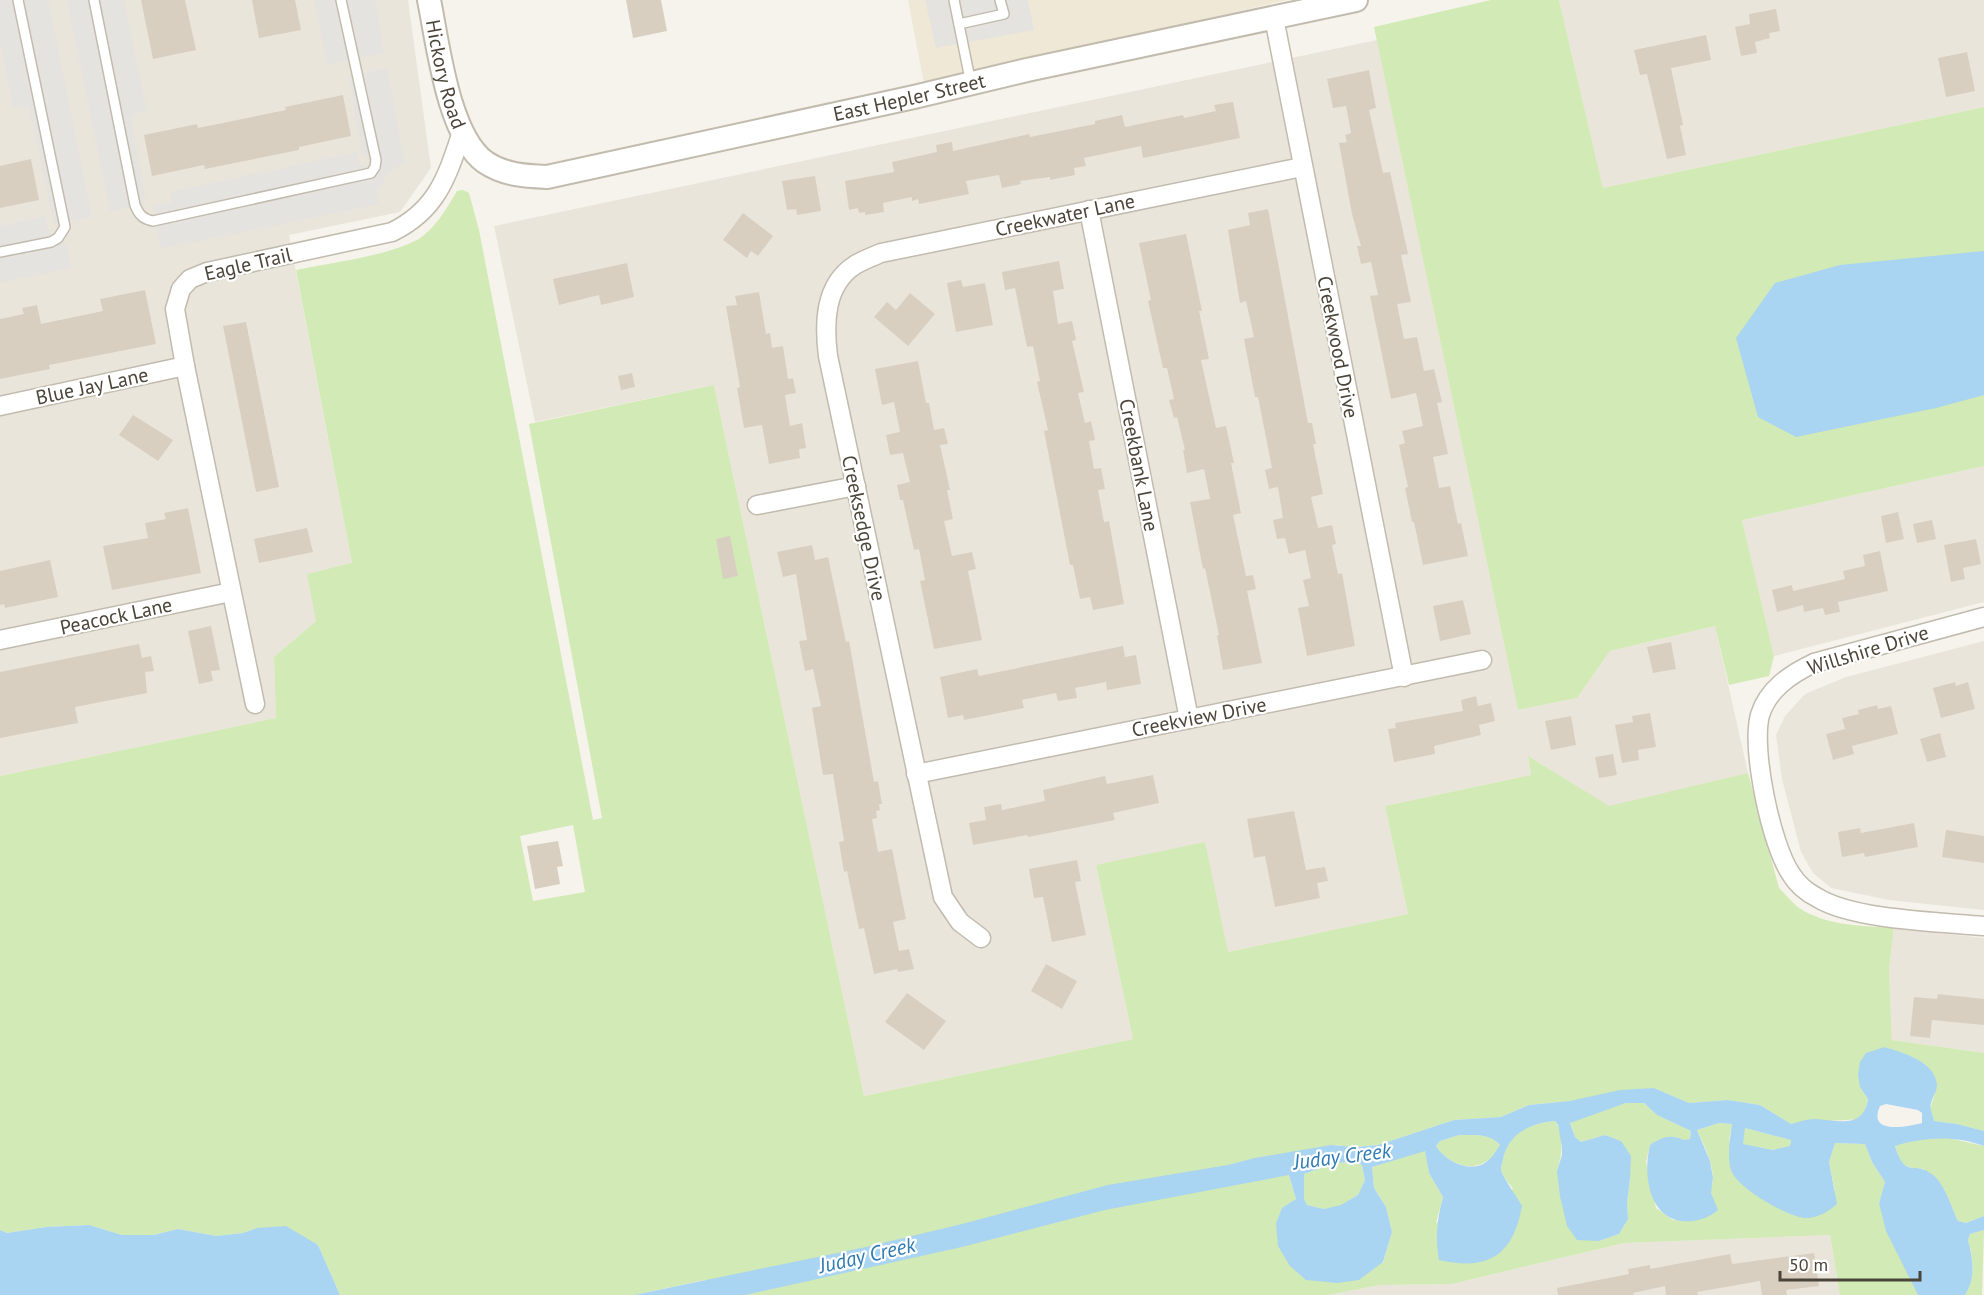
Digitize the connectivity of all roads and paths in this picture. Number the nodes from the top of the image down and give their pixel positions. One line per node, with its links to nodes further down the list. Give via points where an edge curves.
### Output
1 (18, 0): 14 (lane, via 65,227 51,242)
2 (94, 0): 3 (lane, via 135,205 138,214 153,221 371,173 376,160)
3 (341, 0)
4 (429, 0): 11 (street, Hickory Road, via 451,102)
5 (954, 0): 9 (lane)
6 (1000, 0): 9 (lane, via 1004,14)
7 (1356, 0): 8 (street, East Hepler Street)
8 (1274, 18): 10 (street, East Hepler Street); 12 (street, Creekwood Drive)
9 (959, 24): 10 (lane)
10 (971, 84): 11 (street, East Hepler Street, via 547,177 503,171 485,161)
11 (466, 140): 16 (street, Eagle Trail, via 427,208 404,226 190,279 175,309)
12 (1302, 167): 13 (street, Creekwater Lane); 24 (street, Creekwood Drive)
13 (1089, 210): 15 (street, Creekwater Lane, via 881,253); 26 (street, Creekbank Lane)
14 (0, 252)
15 (831, 279): 18 (street, Creeksedge Drive, via 826,338)
16 (185, 366): 17 (street, Blue Jay Lane); 20 (street, Eagle Trail)
17 (0, 406)
18 (856, 486): 19 (street); 27 (street, Creeksedge Drive)
19 (757, 505)
20 (231, 592): 22 (street, Peacock Lane); 25 (street, Eagle Trail)
21 (1984, 617): 28 (street, Willshire Drive, via 1814,663 1789,677 1768,697 1760,715 1758,750 1777,843 1785,863 1792,876 1819,899 1867,913)
22 (0, 640)
23 (1482, 660): 24 (street, Creekview Drive)
24 (1404, 677): 26 (street, Creekview Drive)
25 (255, 704)
26 (1189, 719): 27 (street, Creekview Drive)
27 (916, 774): 29 (street, Creeksedge Drive, via 943,897 960,922)
28 (1984, 926)
29 (981, 938)

